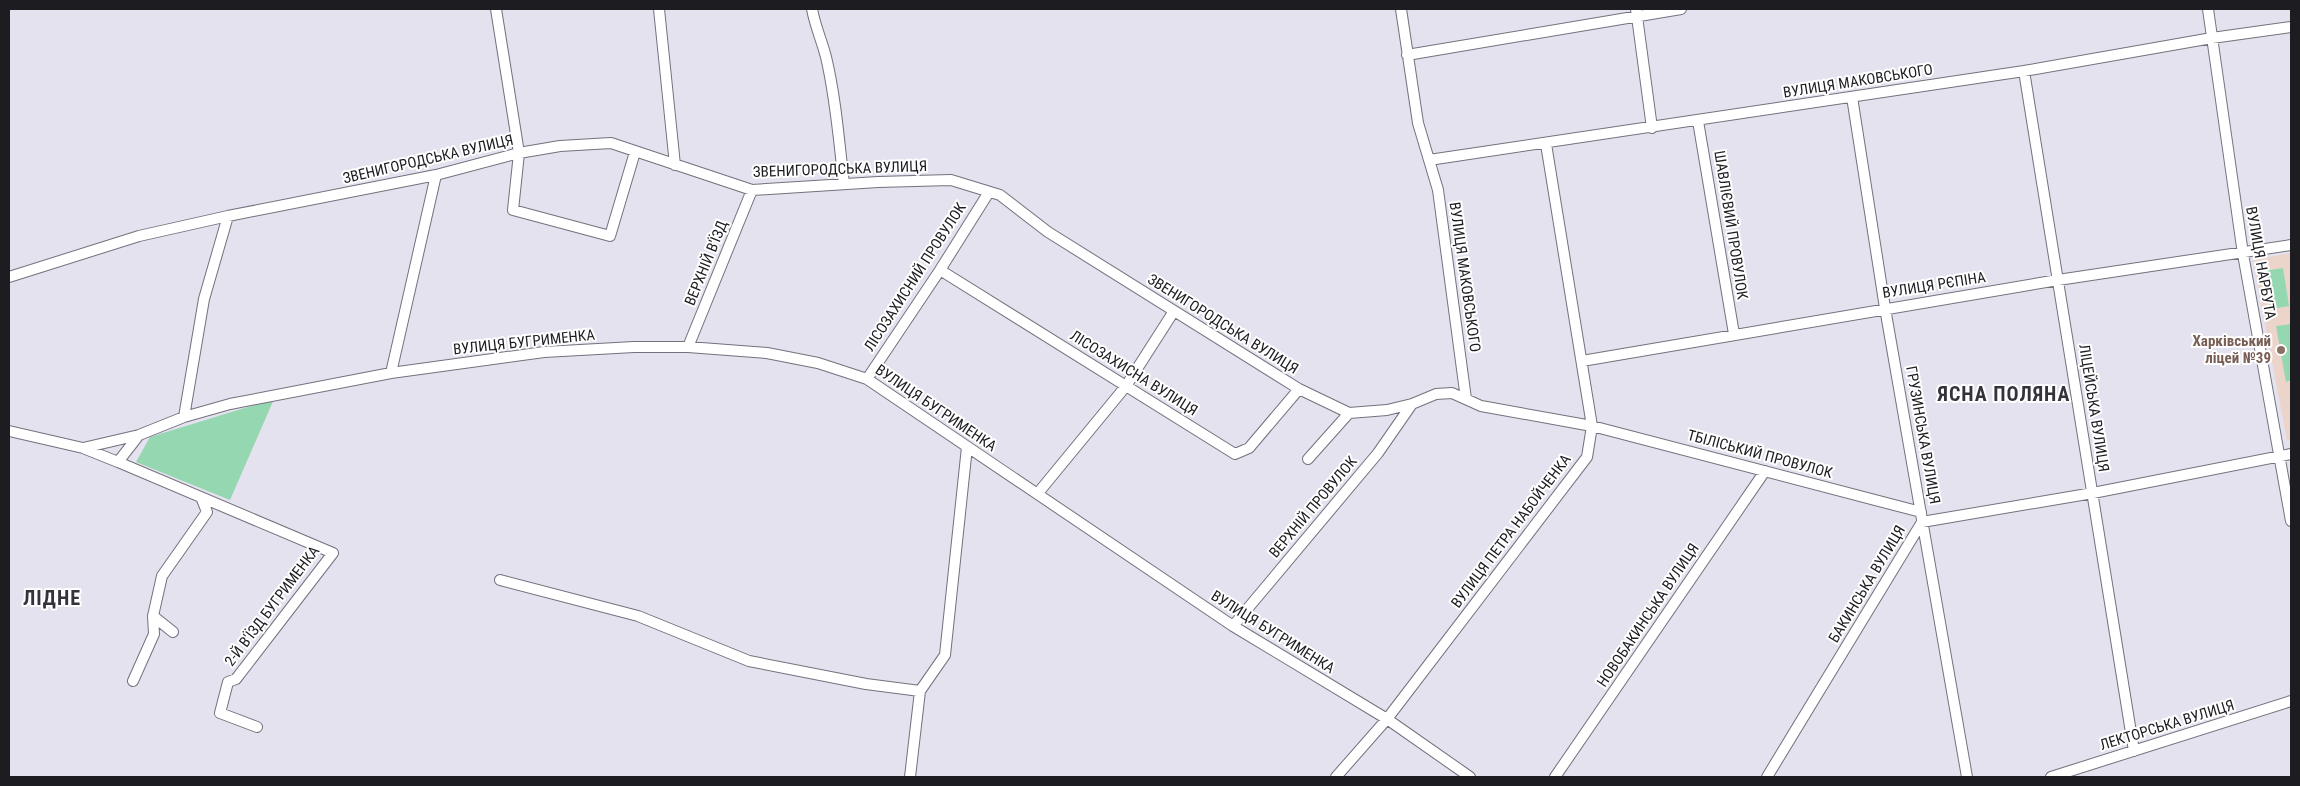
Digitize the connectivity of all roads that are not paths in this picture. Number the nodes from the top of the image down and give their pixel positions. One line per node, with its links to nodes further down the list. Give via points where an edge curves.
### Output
1 (496, 9): 17 (street)
2 (659, 9): 19 (street)
3 (812, 9): 21 (street, via 835,106)
4 (1402, 9): 10 (street, ВУЛИЦЯ МАКОВСЬКОГО)
5 (1681, 9): 7 (street)
6 (2208, 9): 9 (street, ВУЛИЦЯ НАРБУТА)
7 (1636, 12): 10 (street); 14 (street)
8 (2291, 27): 9 (street, ВУЛИЦЯ МАКОВСЬКОГО)
9 (2212, 38): 11 (street, ВУЛИЦЯ МАКОВСЬКОГО); 26 (street, ВУЛИЦЯ НАРБУТА)
10 (1408, 55): 18 (street, ВУЛИЦЯ МАКОВСЬКОГО, via 1418,122)
11 (2024, 71): 12 (street, ВУЛИЦЯ МАКОВСЬКОГО); 29 (street, ЛІЦЕЙСЬКА ВУЛИЦЯ)
12 (1852, 97): 13 (street, ВУЛИЦЯ МАКОВСЬКОГО); 30 (street, ГРУЗИНСЬКА ВУЛИЦЯ)
13 (1698, 121): 14 (street, ВУЛИЦЯ МАКОВСЬКОГО); 32 (street, ШАВЛІЄВИЙ ПРОВУЛОК)
14 (1652, 128): 15 (street, ВУЛИЦЯ МАКОВСЬКОГО)
15 (1546, 144): 18 (street, ВУЛИЦЯ МАКОВСЬКОГО); 34 (street, ВУЛИЦЯ ПЕТРА НАБОЙЧЕНКА)
16 (635, 152): 17 (street, ЗВЕНИГОРОДСЬКА ВУЛИЦЯ, via 611,143 560,146); 17 (street, via 610,236 514,210); 19 (street, ЗВЕНИГОРОДСЬКА ВУЛИЦЯ)
17 (519, 153): 20 (street, ЗВЕНИГОРОДСЬКА ВУЛИЦЯ)
18 (1429, 160): 39 (street, ВУЛИЦЯ МАКОВСЬКОГО, via 1438,190)
19 (675, 165): 22 (street, ЗВЕНИГОРОДСЬКА ВУЛИЦЯ)
20 (436, 175): 24 (street, ЗВЕНИГОРОДСЬКА ВУЛИЦЯ); 35 (street)
21 (844, 184): 22 (street, ЗВЕНИГОРОДСЬКА ВУЛИЦЯ); 23 (street, ЗВЕНИГОРОДСЬКА ВУЛИЦЯ, via 951,180)
22 (752, 190): 33 (street, ВЕРХНІЙ В'ЇЗД)
23 (989, 192): 27 (street, ЛІСОЗАХИСНИЙ ПРОВУЛОК); 31 (street, ЗВЕНИГОРОДСЬКА ВУЛИЦЯ, via 1000,195 1048,232)
24 (228, 216): 28 (street, ЗВЕНИГОРОДСЬКА ВУЛИЦЯ, via 139,236); 42 (street, via 204,299)
25 (2291, 245): 26 (street, ВУЛИЦЯ РЄПІНА)
26 (2242, 254): 29 (street, ВУЛИЦЯ РЄПІНА); 49 (street, ВУЛИЦЯ НАРБУТА)
27 (940, 270): 36 (street, ЛІСОЗАХИСНИЙ ПРОВУЛОК); 37 (street, ЛІСОЗАХИСНА ВУЛИЦЯ)
28 (9, 277)
29 (2058, 280): 30 (street, ВУЛИЦЯ РЄПІНА); 54 (street, ЛІЦЕЙСЬКА ВУЛИЦЯ)
30 (1885, 308): 32 (street, ВУЛИЦЯ РЄПІНА); 56 (street, ГРУЗИНСЬКА ВУЛИЦЯ)
31 (1174, 311): 37 (street); 38 (street, ЗВЕНИГОРОДСЬКА ВУЛИЦЯ)
32 (1734, 334): 34 (street, ВУЛИЦЯ РЄПІНА)
33 (688, 347): 35 (street, ВУЛИЦЯ БУГРИМЕНКА, via 544,352); 36 (street, ВУЛИЦЯ БУГРИМЕНКА, via 767,354 818,363)
34 (1582, 361): 43 (street, ВУЛИЦЯ ПЕТРА НАБОЙЧЕНКА)
35 (391, 373): 42 (street, ВУЛИЦЯ БУГРИМЕНКА, via 230,404)
36 (867, 379): 46 (street, ВУЛИЦЯ БУГРИМЕНКА)
37 (1126, 386): 38 (street, ЛІСОЗАХИСНА ВУЛИЦЯ, via 1235,454 1249,448); 53 (street)
38 (1299, 389): 41 (street, ЗВЕНИГОРОДСЬКА ВУЛИЦЯ)
39 (1466, 399): 40 (street, via 1452,392 1436,394); 43 (street, via 1481,406)
40 (1412, 404): 41 (street); 60 (street, ВЕРХНІЙ ПРОВУЛОК, via 1378,453)
41 (1349, 413): 50 (street)
42 (184, 417): 45 (street, ВУЛИЦЯ БУГРИМЕНКА)
43 (1592, 426): 52 (street, ТБІЛІСЬКИЙ ПРОВУЛОК); 65 (street, ВУЛИЦЯ ПЕТРА НАБОЙЧЕНКА, via 1587,457)
44 (9, 431): 47 (street, ВУЛИЦЯ БУГРИМЕНКА)
45 (139, 435): 47 (street, ВУЛИЦЯ БУГРИМЕНКА); 51 (street)
46 (967, 447): 53 (street, ВУЛИЦЯ БУГРИМЕНКА); 63 (street, via 945,655)
47 (83, 448): 51 (street)
48 (2291, 454): 49 (street, БАКИНСЬКА ВУЛИЦЯ)
49 (2280, 456): 54 (street, БАКИНСЬКА ВУЛИЦЯ); 57 (street, ВУЛИЦЯ НАРБУТА)
50 (1308, 460)
51 (118, 462): 55 (street)
52 (1765, 471): 56 (street, ТБІЛІСЬКИЙ ПРОВУЛОК); 71 (street, НОВОБАКИНСЬКА ВУЛИЦЯ)
53 (1038, 493): 60 (street, ВУЛИЦЯ БУГРИМЕНКА)
54 (2093, 493): 56 (street, БАКИНСЬКА ВУЛИЦЯ); 67 (street, ЛІЦЕЙСЬКА ВУЛИЦЯ)
55 (201, 497): 59 (street, via 207,512 162,576); 66 (street, 2-Й В'ЇЗД БУГРИМЕНКА, via 333,553 236,679 228,682 220,712)
56 (1922, 517): 72 (street, БАКИНСЬКА ВУЛИЦЯ); 73 (street, ГРУЗИНСЬКА ВУЛИЦЯ)
57 (2291, 521)
58 (500, 580): 63 (street, via 638,616 749,662)
59 (153, 616): 61 (street); 62 (street, via 154,634)
60 (1233, 626): 65 (street, ВУЛИЦЯ БУГРИМЕНКА)
61 (172, 632)
62 (133, 681)
63 (920, 691): 68 (street)
64 (2291, 701): 67 (street, ЛЕКТОРСЬКА ВУЛИЦЯ)
65 (1387, 720): 69 (street, ВУЛИЦЯ ПЕТРА НАБОЙЧЕНКА); 70 (street, ВУЛИЦЯ БУГРИМЕНКА)
66 (257, 728)
67 (2134, 751): 74 (street, ЛЕКТОРСЬКА ВУЛИЦЯ)
68 (910, 777)
69 (1336, 777)
70 (1470, 777)
71 (1555, 777)
72 (1767, 777)
73 (1967, 777)
74 (2051, 777)

